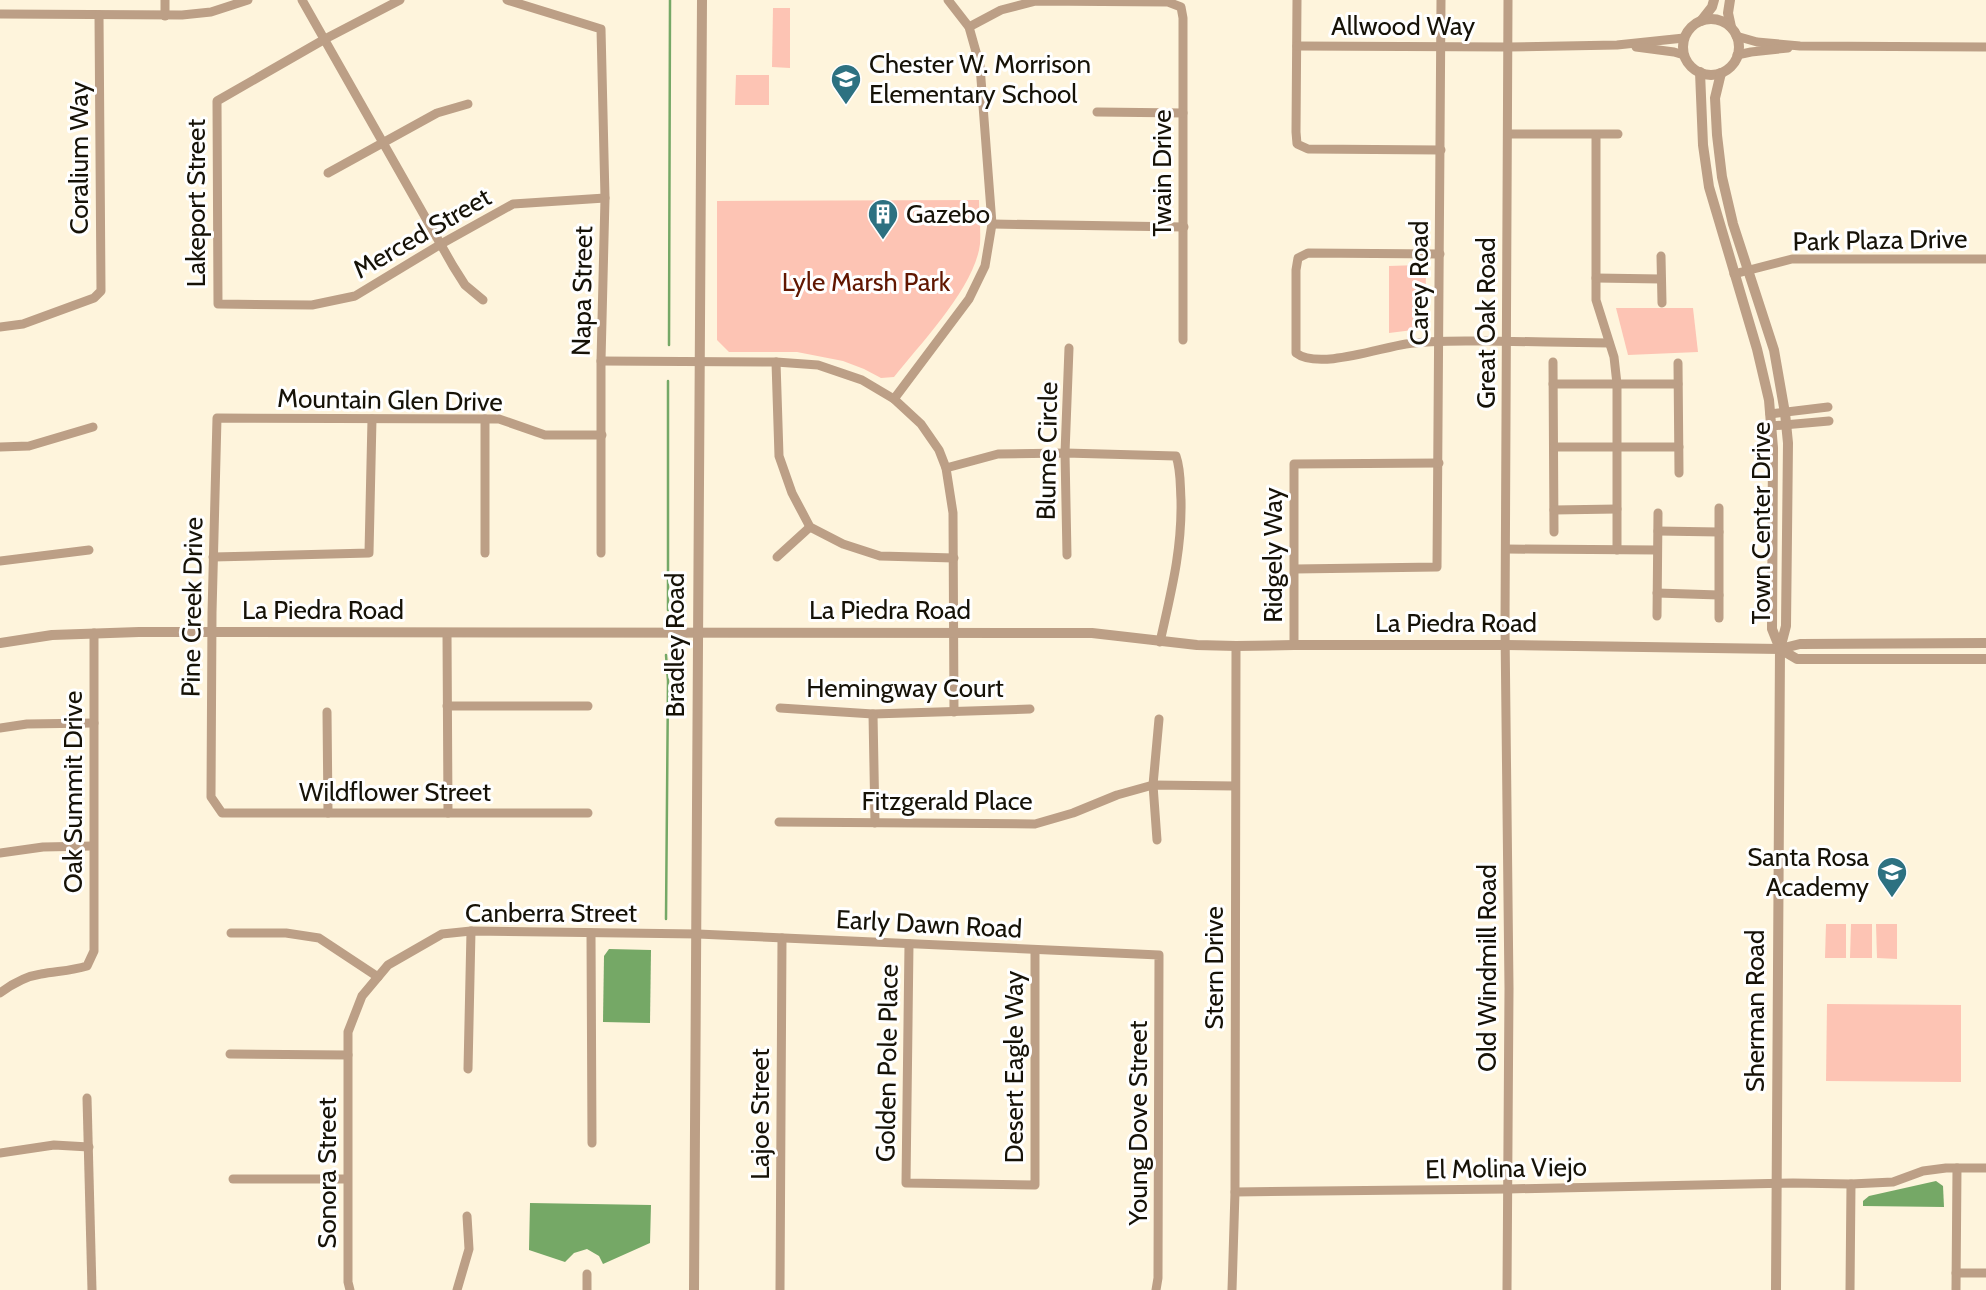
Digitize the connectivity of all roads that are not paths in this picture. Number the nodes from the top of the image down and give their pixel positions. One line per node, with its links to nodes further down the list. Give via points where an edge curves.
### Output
1 (165, 0): 15 (street)
2 (248, 0): 15 (street, via 211,12)
3 (302, 0): 20 (street)
4 (400, 0): 20 (street)
5 (508, 0): 40 (street, Napa Street, via 601,29)
6 (702, 0): 61 (street, Bradley Road)
7 (948, 0): 17 (street)
8 (1297, 0): 22 (street)
9 (1441, 0): 24 (street, Carey Road)
10 (1508, 0): 25 (street, Great Oak Road)
11 (1714, 0): 16 (street)
12 (1730, 0): 18 (street, via 1728,13)
13 (0, 14): 14 (street)
14 (99, 15): 15 (street); 54 (street, Coralium Way, via 101,291 94,298 23,324)
15 (165, 16)
16 (1700, 21): 18 (street, via 1717,20); 19 (street)
17 (969, 27): 33 (street, Twain Drive, via 1001,10 1036,1 1168,2 1181,7); 41 (street, via 980,66)
18 (1734, 32): 23 (street, via 1757,41); 28 (street)
19 (1684, 38): 21 (street); 27 (street)
20 (325, 39): 37 (street); 53 (street, Lakeport Street, via 216,101)
21 (1617, 45): 25 (street, Allwood Way); 27 (street)
22 (1297, 46): 24 (street, Allwood Way); 38 (street, via 1297,144 1308,149)
23 (1800, 46): 26 (street); 28 (street)
24 (1442, 47): 25 (street, Allwood Way); 38 (street, Carey Road)
25 (1508, 47): 34 (street, Great Oak Road)
26 (1986, 47)
27 (1684, 55): 29 (street)
28 (1738, 55): 30 (street)
29 (1700, 72): 30 (street); 48 (street, Town Center Drive, via 1709,187)
30 (1721, 73): 47 (street, Town Center Drive, via 1716,98 1722,177)
31 (468, 104): 37 (street, via 437,113)
32 (1097, 112): 33 (street)
33 (1183, 113): 42 (street, Twain Drive)
34 (1508, 134): 36 (street); 57 (street, Great Oak Road)
35 (1618, 134): 36 (street)
36 (1597, 135): 49 (street)
37 (385, 143): 39 (street); 43 (street)
38 (1441, 150): 44 (street, Carey Road)
39 (328, 173)
40 (605, 198): 43 (street, Merced Street, via 513,204); 60 (street, Napa Street)
41 (992, 224): 42 (street); 68 (street, via 985,266 969,299)
42 (1184, 227): 55 (street, Twain Drive)
43 (441, 244): 51 (street, via 465,285); 53 (street, Merced Street, via 355,296 312,305)
44 (1440, 254): 56 (street, Carey Road); 56 (street, via 1308,254 1298,258 1296,270 1296,353 1306,358 1361,355)
45 (1661, 256): 50 (street)
46 (1986, 259): 47 (street, Park Plaza Drive, via 1792,259)
47 (1748, 270): 48 (street, Park Plaza Drive); 70 (street, Town Center Drive, via 1774,350)
48 (1734, 274): 71 (street, Town Center Drive, via 1757,349)
49 (1596, 278): 50 (street); 58 (street, via 1596,300)
50 (1661, 279): 52 (street)
51 (483, 300)
52 (1662, 303)
53 (218, 304)
54 (0, 327)
55 (1183, 340)
56 (1439, 341): 57 (street); 85 (street, Carey Road)
57 (1507, 341): 58 (street); 96 (street, Great Oak Road)
58 (1609, 343): 66 (street)
59 (1069, 348): 84 (street, Blume Circle)
60 (601, 360): 61 (street); 79 (street, Napa Street)
61 (700, 362): 62 (street); 115 (street, Bradley Road)
62 (776, 362): 68 (street, via 818,365 862,380); 92 (street, via 779,456)
63 (1553, 362): 65 (street)
64 (1678, 363): 67 (street)
65 (1553, 384): 66 (street); 81 (street)
66 (1617, 384): 67 (street); 83 (street)
67 (1678, 384): 82 (street)
68 (894, 399): 86 (street, via 921,424)
69 (1828, 407): 70 (street)
70 (1785, 412): 71 (street); 76 (street, Town Center Drive)
71 (1770, 414): 77 (street, Town Center Drive)
72 (217, 418): 73 (street, Mountain Glen Drive); 103 (street, Pine Creek Drive)
73 (372, 419): 74 (street, Mountain Glen Drive); 103 (street, via 369,552)
74 (485, 419): 79 (street, Mountain Glen Drive, via 499,419 545,435); 100 (street)
75 (1829, 421): 76 (street)
76 (1786, 425): 77 (street); 123 (street, Town Center Drive, via 1786,626)
77 (1771, 426): 123 (street, Town Center Drive, via 1772,629)
78 (93, 427): 80 (street, via 29,446)
79 (602, 435): 101 (street, Napa Street)
80 (0, 447)
81 (1554, 447): 83 (street); 90 (street)
82 (1679, 447): 83 (street); 87 (street)
83 (1617, 448): 89 (street)
84 (1065, 453): 86 (street, via 998,454); 102 (street, Blume Circle); 117 (street, via 1176,456 1182,528)
85 (1438, 463): 107 (street, Carey Road, via 1437,567); 107 (street, Ridgely Way, via 1294,464)
86 (946, 468): 105 (street)
87 (1679, 473)
88 (1719, 508): 95 (street)
89 (1617, 509): 90 (street); 98 (street)
90 (1554, 510): 94 (street)
91 (1658, 513): 93 (street)
92 (810, 527): 104 (street); 105 (street, via 880,556)
93 (1658, 531): 95 (street); 99 (street)
94 (1555, 532)
95 (1719, 533): 109 (street)
96 (1506, 549): 98 (street); 121 (street, Great Oak Road)
97 (89, 550): 106 (street)
98 (1617, 550): 99 (street)
99 (1657, 550): 108 (street)
100 (485, 552)
101 (601, 552)
102 (1068, 555)
103 (213, 556): 112 (street, Pine Creek Drive)
104 (777, 557)
105 (954, 558): 116 (street)
106 (0, 561)
107 (1295, 569): 120 (street, Ridgely Way)
108 (1657, 593): 109 (street); 110 (street)
109 (1719, 595): 111 (street)
110 (1657, 616)
111 (1719, 618)
112 (211, 632): 113 (street, La Piedra Road); 114 (street, La Piedra Road); 137 (street, Pine Creek Drive)
113 (94, 633): 118 (street, La Piedra Road); 133 (street, Oak Summit Drive)
114 (447, 633): 115 (street, La Piedra Road); 125 (street)
115 (697, 633): 116 (street, La Piedra Road); 149 (street, Bradley Road)
116 (953, 633): 117 (street, La Piedra Road, via 1092,633); 130 (street)
117 (1160, 642): 122 (street, La Piedra Road)
118 (0, 643)
119 (1986, 643): 123 (street, La Piedra Road, via 1800,644)
120 (1294, 645): 121 (street, La Piedra Road); 122 (street, La Piedra Road)
121 (1505, 645): 123 (street, La Piedra Road); 170 (street, Old Windmill Road)
122 (1236, 646): 136 (street, Stern Drive)
123 (1780, 649): 124 (street, La Piedra Road, via 1797,659); 167 (street, Sherman Road)
124 (1986, 659)
125 (447, 706): 126 (street); 139 (street)
126 (588, 706)
127 (780, 708): 131 (street, Hemingway Court)
128 (1030, 709): 130 (street, Hemingway Court)
129 (327, 712): 138 (street)
130 (954, 712): 131 (street, Hemingway Court)
131 (873, 714): 142 (street)
132 (1158, 719): 135 (street)
133 (94, 723): 134 (street); 144 (street, Oak Summit Drive)
134 (0, 728)
135 (1153, 785): 136 (street, Fitzgerald Place); 142 (street, Fitzgerald Place, via 1035,824); 143 (street)
136 (1235, 786): 171 (street, Stern Drive)
137 (211, 797): 138 (street, Wildflower Street, via 222,813)
138 (328, 813): 139 (street, Wildflower Street)
139 (448, 813): 140 (street, Wildflower Street)
140 (588, 813)
141 (779, 822): 142 (street, Fitzgerald Place)
142 (874, 822)
143 (1157, 840)
144 (93, 846): 145 (street); 155 (street, Oak Summit Drive, via 94,951 87,967 39,974)
145 (0, 853)
146 (471, 931): 148 (street, Canberra Street); 154 (street, Canberra Street, via 442,934 388,965); 158 (street)
147 (231, 933): 154 (street, via 319,938)
148 (591, 933): 149 (street, Canberra Street); 160 (street)
149 (698, 934): 150 (street, Early Dawn Road); 180 (street, Bradley Road)
150 (782, 938): 151 (street, Early Dawn Road); 181 (street, Lajoe Street)
151 (909, 944): 152 (street, Early Dawn Road); 169 (street, Golden Pole Place, via 906,1182)
152 (1035, 950): 153 (street, Early Dawn Road); 169 (street, Desert Eagle Way)
153 (1159, 955): 182 (street, Young Dove Street)
154 (378, 977): 157 (street, Canberra Street, via 362,996 348,1032)
155 (0, 993)
156 (230, 1054): 157 (street)
157 (348, 1055): 166 (street, Sonora Street)
158 (468, 1069)
159 (87, 1098): 161 (street)
160 (592, 1143)
161 (89, 1147): 162 (street, via 54,1145); 176 (street)
162 (0, 1153)
163 (1957, 1168): 164 (street, El Molina Viejo); 168 (street, El Molina Viejo, via 1923,1171 1893,1182); 173 (street)
164 (1986, 1168)
165 (233, 1179): 166 (street)
166 (347, 1180): 177 (street, Sonora Street)
167 (1777, 1184): 168 (street, El Molina Viejo); 170 (street, El Molina Viejo); 185 (street, Sherman Road)
168 (1851, 1184): 186 (street)
169 (1035, 1185)
170 (1508, 1189): 171 (street, El Molina Viejo); 184 (street, Old Windmill Road)
171 (1235, 1192): 183 (street, Stern Drive)
172 (467, 1216): 178 (street, via 469,1249)
173 (1956, 1273): 174 (street); 187 (street)
174 (1986, 1273)
175 (587, 1274): 179 (street)
176 (92, 1290)
177 (350, 1290)
178 (457, 1290)
179 (587, 1290)
180 (694, 1290)
181 (780, 1290)
182 (1156, 1290)
183 (1232, 1290)
184 (1507, 1290)
185 (1776, 1290)
186 (1850, 1290)
187 (1956, 1290)

